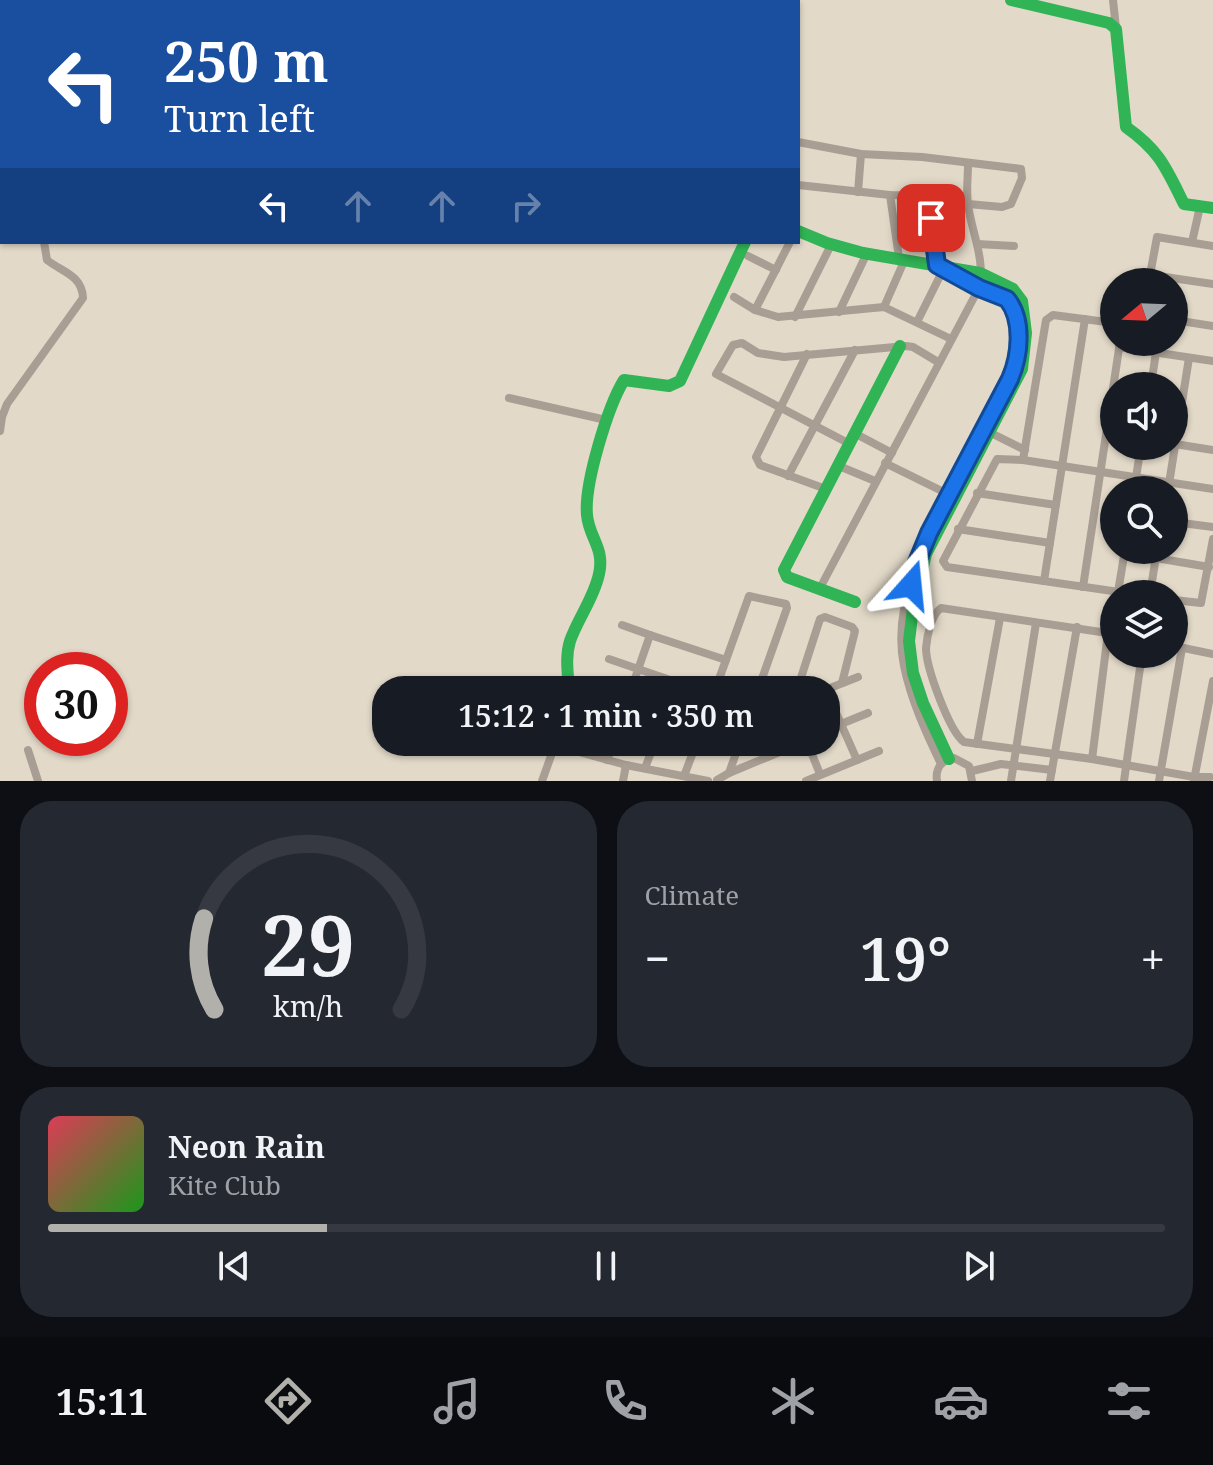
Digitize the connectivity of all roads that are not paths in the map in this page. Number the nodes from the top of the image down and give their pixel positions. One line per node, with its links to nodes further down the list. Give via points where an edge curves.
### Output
1 (1011, 0): 3 (street)
2 (1113, 0): 3 (street)
3 (1116, 29): 12 (street, via 1126,127 1159,155 1182,199)
4 (800, 142): 5 (street)
5 (861, 154): 6 (street); 8 (street)
6 (968, 165): 11 (street); 11 (street, via 1014,167 1023,173 1007,207)
7 (800, 185): 8 (street)
8 (858, 192): 10 (street)
9 (929, 194): 10 (street); 11 (street); 26 (street)
10 (890, 195): 25 (street)
11 (968, 200): 19 (street)
12 (1213, 210): 13 (street)
13 (1199, 211): 15 (street)
14 (800, 232): 20 (street)
15 (1192, 242): 22 (street); 27 (street, via 1157,237)
16 (44, 244): 57 (street, via 47,260 76,278 83,298 7,404)
17 (744, 244): 55 (street, via 680,381 669,386 624,380)
18 (789, 244): 28 (street)
19 (977, 244): 21 (street); 29 (street)
20 (831, 245): 23 (street); 37 (street)
21 (1014, 246)
22 (1213, 246)
23 (867, 253): 25 (street); 36 (street)
24 (748, 256): 28 (street)
25 (902, 258): 26 (street); 34 (street)
26 (941, 266): 29 (street); 32 (street); 40 (street)
27 (1151, 268)
28 (776, 270): 35 (street)
29 (980, 273): 32 (street); 58 (street, via 1017,292 1024,313 1022,369)
30 (1188, 280): 31 (street)
31 (1213, 284)
32 (979, 288): 43 (street); 58 (street, via 1007,299 1018,330 1015,369)
33 (734, 297): 35 (street)
34 (884, 307): 36 (street); 40 (street)
35 (755, 310): 37 (street, via 771,317)
36 (839, 312): 37 (street)
37 (795, 317)
38 (1085, 319): 39 (street); 63 (street, via 1053,315 1046,320); 66 (street)
39 (1100, 321)
40 (917, 322): 43 (street)
41 (1188, 322): 42 (street)
42 (1213, 326)
43 (951, 339): 51 (street)
44 (900, 346): 45 (street); 51 (street, via 913,347); 59 (street)
45 (855, 350): 46 (street); 56 (street)
46 (807, 354): 54 (street); 54 (street, via 768,356 737,343 716,374)
47 (1118, 356): 67 (street)
48 (1178, 356): 49 (street)
49 (1189, 358): 50 (street); 52 (street)
50 (1213, 361)
51 (938, 362): 62 (street)
52 (1187, 372)
53 (509, 398): 55 (street)
54 (781, 407): 56 (street); 68 (street, via 756,457 760,465)
55 (606, 420): 104 (street, via 587,505 601,562 598,581 571,640)
56 (816, 426): 59 (street); 68 (street)
57 (0, 431)
58 (987, 432): 63 (street); 75 (street); 131 (street, via 926,554 913,608 913,673)
59 (853, 439): 62 (street); 65 (street)
60 (1188, 446): 61 (street)
61 (1213, 450)
62 (892, 453): 64 (street)
63 (1024, 455): 66 (street); 74 (street, via 994,461)
64 (885, 463): 70 (street); 75 (street)
65 (839, 466): 70 (street); 73 (street)
66 (1062, 466): 67 (street); 76 (street)
67 (1100, 472): 69 (street); 85 (street)
68 (788, 476): 73 (street)
69 (1129, 476)
70 (875, 481): 86 (street)
71 (1188, 487): 72 (street)
72 (1213, 488)
73 (826, 489): 86 (street, via 784,570 787,577)
74 (977, 493): 76 (street); 79 (street)
75 (950, 495): 131 (street, via 915,567 902,642 908,684)
76 (1056, 505): 81 (street)
77 (1188, 524): 78 (street)
78 (1213, 527)
79 (958, 529): 81 (street); 84 (street, via 945,553 947,567)
80 (1213, 539): 83 (street)
81 (1050, 543): 84 (street)
82 (1188, 562): 83 (street)
83 (1209, 567): 89 (street, via 1201,603)
84 (1044, 581): 85 (street)
85 (1083, 587): 87 (street)
86 (820, 588): 88 (street)
87 (1100, 589)
88 (855, 602)
89 (1188, 602)
90 (1000, 618): 91 (street); 115 (street); 115 (street, via 938,609 926,648 955,733 964,742)
91 (1036, 623): 93 (street); 116 (street)
92 (622, 625): 95 (street)
93 (1077, 627): 94 (street); 118 (street)
94 (1100, 632)
95 (650, 635): 99 (street); 103 (street)
96 (1188, 649): 97 (street)
97 (1213, 654)
98 (609, 659): 103 (street)
99 (726, 660): 107 (street); 108 (street, via 749,596 786,604)
100 (1106, 668): 128 (street)
101 (1140, 668): 134 (street)
102 (1175, 668): 137 (street)
103 (638, 669): 105 (street); 106 (street)
104 (568, 676)
105 (636, 676)
106 (653, 676)
107 (720, 676)
108 (763, 676)
109 (802, 676): 112 (street, via 825,617 855,631)
110 (858, 677): 112 (street)
111 (1213, 681): 143 (street)
112 (842, 683)
113 (868, 713): 114 (street)
114 (841, 724): 130 (street)
115 (977, 744): 116 (street)
116 (1015, 749): 118 (street); 132 (street)
117 (879, 751): 130 (street)
118 (1055, 755): 128 (street); 136 (street)
119 (30, 756): 145 (street)
120 (551, 756): 146 (street)
121 (593, 756): 129 (street)
122 (609, 756): 129 (street)
123 (650, 756): 135 (street)
124 (692, 756): 140 (street)
125 (735, 756): 138 (street)
126 (771, 756): 138 (street)
127 (812, 756): 139 (street)
128 (1092, 759): 134 (street)
129 (607, 760): 133 (street)
130 (857, 760): 139 (street)
131 (945, 762): 141 (street, via 960,759); 150 (street)
132 (1014, 764): 136 (street); 141 (street); 151 (street)
133 (626, 765): 135 (street); 147 (street)
134 (1126, 765): 137 (street); 153 (street)
135 (645, 768): 140 (street)
136 (1052, 770): 152 (street)
137 (1160, 770): 143 (street); 154 (street)
138 (729, 773): 144 (street)
139 (820, 774): 149 (street)
140 (684, 776): 148 (street)
141 (972, 776)
142 (1211, 776): 143 (street)
143 (1194, 779)
144 (717, 780): 148 (street)
145 (38, 781)
146 (542, 781)
147 (623, 781)
148 (709, 781)
149 (806, 781)
150 (937, 781)
151 (1011, 781)
152 (1050, 781)
153 (1124, 781)
154 (1159, 781)

